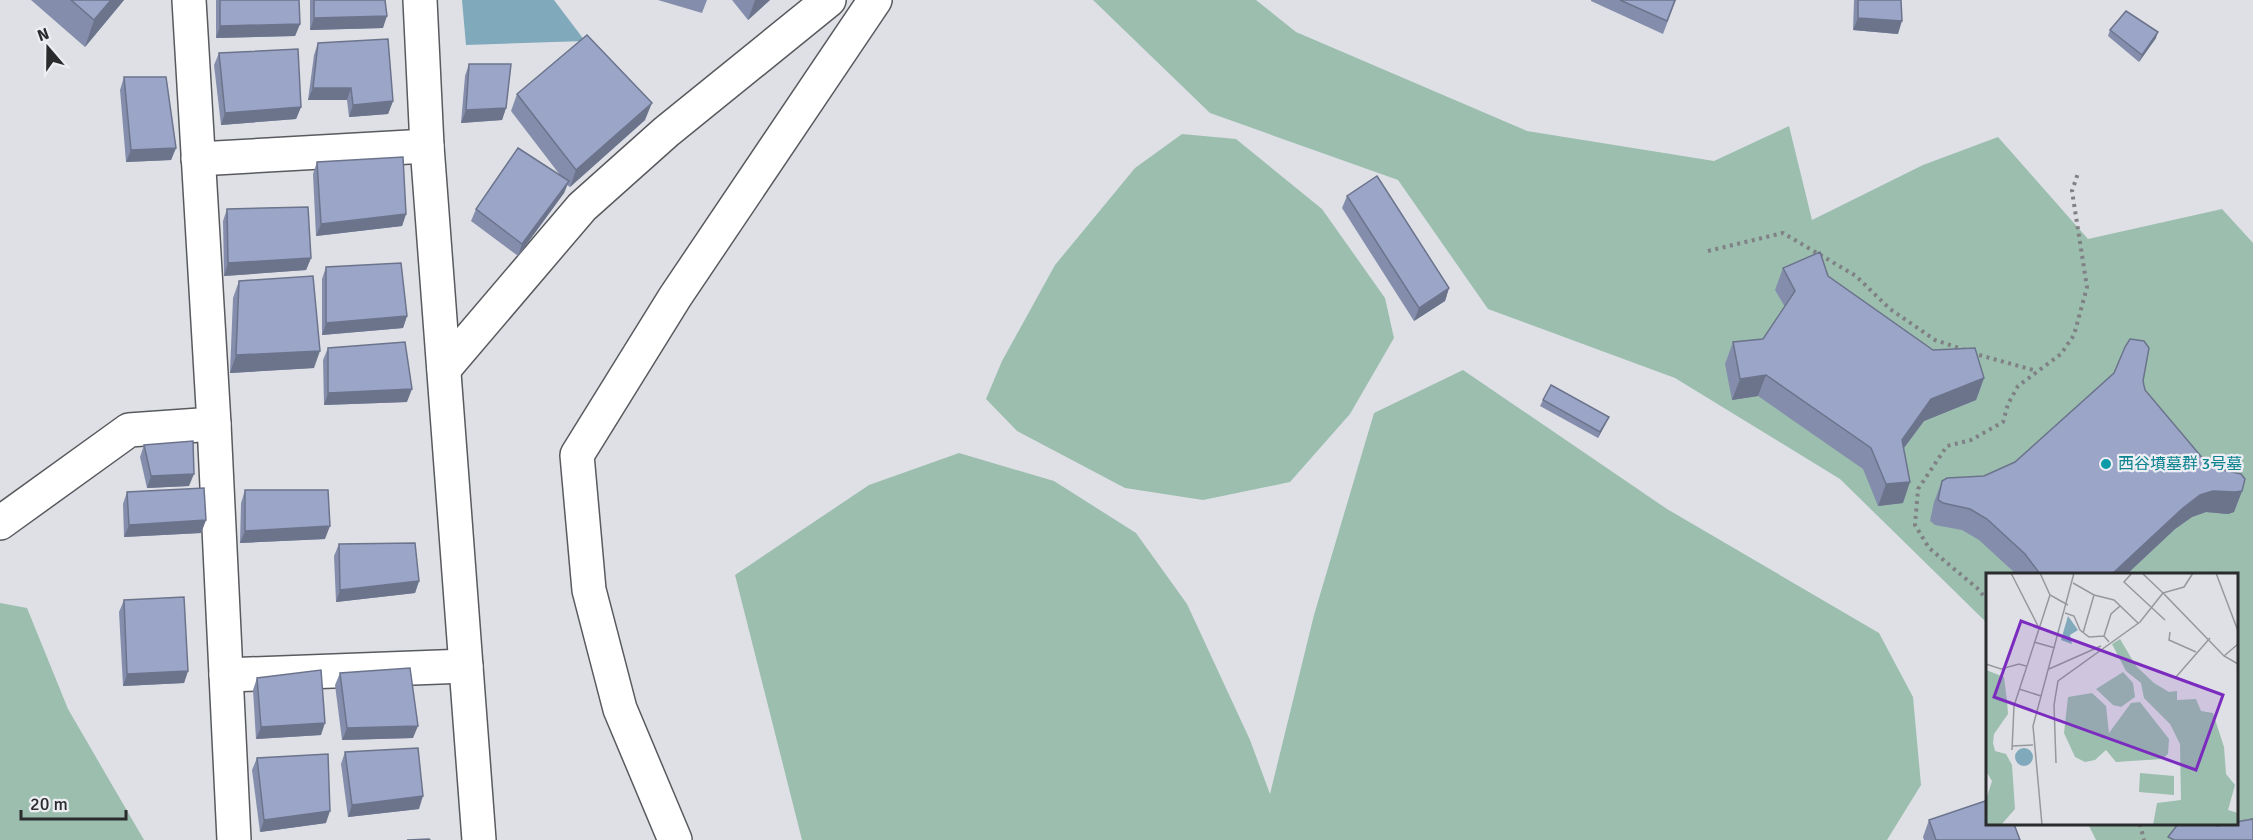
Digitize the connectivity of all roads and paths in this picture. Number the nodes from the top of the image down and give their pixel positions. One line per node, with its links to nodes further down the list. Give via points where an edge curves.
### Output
1 (189, 0): 6 (street)
2 (420, 0): 5 (street)
3 (829, 0): 9 (street, via 666,132 582,207)
4 (875, 0): 21 (street, via 675,297 577,455 589,590 620,709)
5 (427, 146): 6 (street); 9 (street)
6 (198, 159): 11 (street)
7 (2078, 173): 10 (path, via 2072,191 2087,287 2074,335 2061,354)
8 (1708, 251): 10 (path, via 1783,233 1857,276 1890,309 1935,340)
9 (444, 369): 14 (street)
10 (2038, 372): 13 (path, via 2018,386 2003,422 1971,440 1947,446 1918,489 1915,525 1929,548)
11 (214, 424): 12 (street, via 129,430); 15 (street)
12 (0, 524)
13 (1986, 599)
14 (466, 666): 15 (street); 20 (street)
15 (226, 675): 19 (street)
16 (2238, 820): 17 (path)
17 (2253, 820)
18 (2140, 825): 22 (path)
19 (234, 840)
20 (479, 840)
21 (675, 840)
22 (2144, 840)

